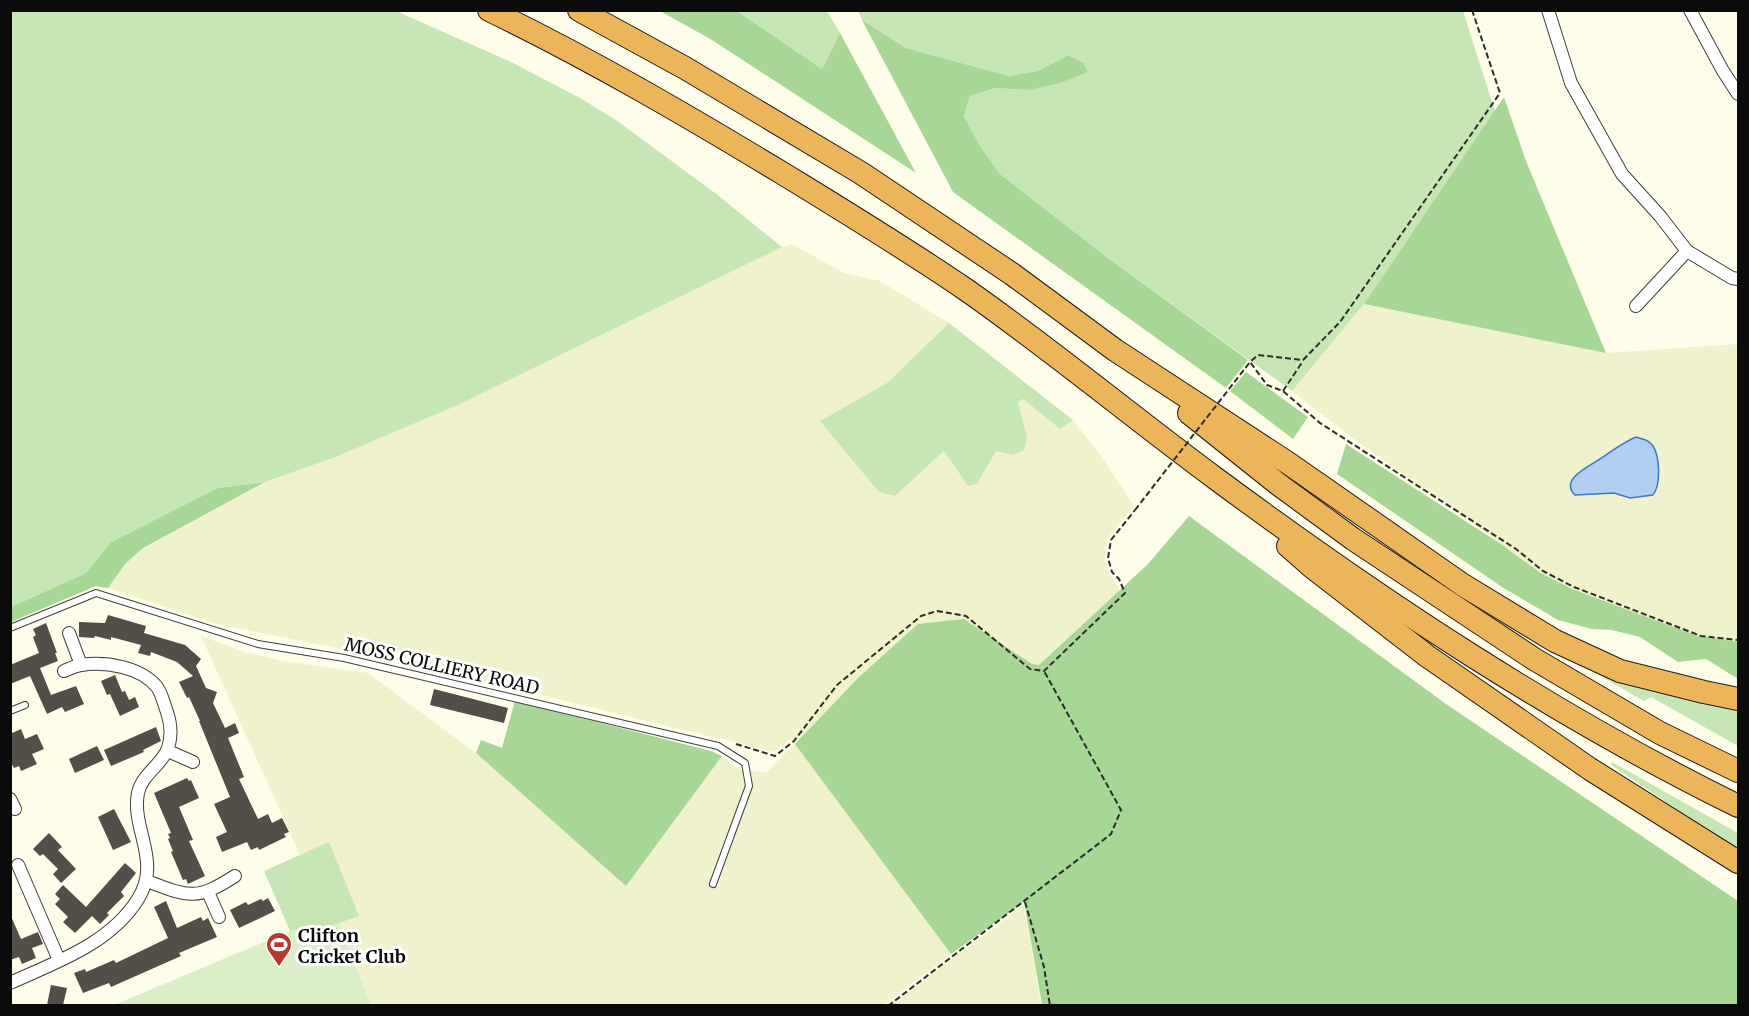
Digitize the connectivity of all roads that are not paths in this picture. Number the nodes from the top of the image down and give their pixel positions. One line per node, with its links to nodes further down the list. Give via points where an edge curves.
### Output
1 (489, 10): 10 (highway, via 615,74 887,238 1038,342)
2 (579, 10): 9 (highway, via 861,173 1012,274)
3 (1548, 10): 6 (street, via 1571,82 1612,157)
4 (1690, 10): 5 (street)
5 (1738, 94)
6 (1687, 251): 7 (street); 8 (street)
7 (1738, 279)
8 (1636, 306)
9 (1115, 350): 15 (highway, via 1288,463 1463,585 1555,640 1620,671); 20 (highway, via 1212,433 1401,571 1534,659 1660,733)
10 (1214, 478): 21 (highway, via 1511,681 1588,728); 22 (highway, via 1312,567 1427,656 1590,769)
11 (10, 628): 27 (lane, MOSS COLLIERY ROAD, via 96,593 258,644 344,658 718,746 745,763 749,786)
12 (69, 633): 13 (street)
13 (81, 665): 14 (street); 18 (street, via 114,665 149,679 162,696 170,721)
14 (64, 671)
15 (1738, 699)
16 (26, 705): 17 (lane)
17 (10, 711)
18 (168, 751): 19 (street); 26 (street, via 141,782 138,793)
19 (194, 762)
20 (1738, 771)
21 (1737, 806)
22 (1738, 862)
23 (18, 865): 28 (street)
24 (235, 876): 29 (street)
25 (40, 881): 28 (street)
26 (147, 881): 29 (street, via 178,893); 31 (street, via 118,924 87,947)
27 (713, 884)
28 (27, 886): 31 (street)
29 (208, 892): 30 (street)
30 (219, 917)
31 (59, 960): 32 (street)
32 (10, 983)

